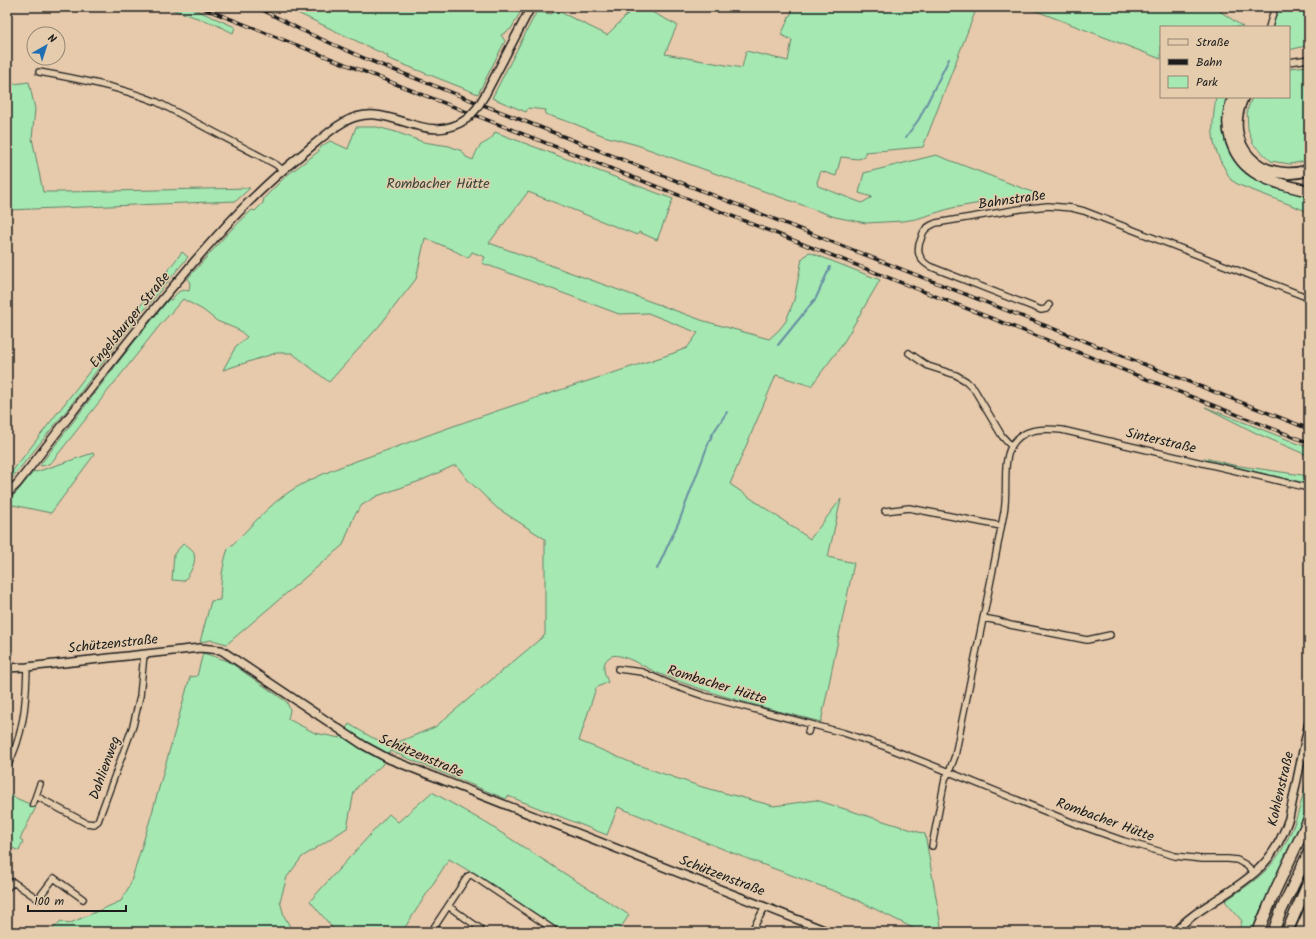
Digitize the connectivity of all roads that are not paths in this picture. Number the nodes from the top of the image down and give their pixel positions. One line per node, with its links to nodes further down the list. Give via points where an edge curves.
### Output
1 (531, 7): 9 (street, Engelsburger Straße, bridge, via 485,95 468,118 454,127 435,130 380,115 361,115 342,123)
2 (1275, 7): 3 (street)
3 (1269, 26)
4 (1309, 59): 5 (street)
5 (1290, 62)
6 (39, 72): 9 (street, via 69,77 157,102)
7 (1234, 98): 11 (highway, via 1228,117 1229,135 1240,159 1266,179)
8 (1244, 98): 10 (highway, via 1237,113 1237,131 1244,150 1251,158 1272,171 1286,174)
9 (283, 170): 17 (street, Engelsburger Straße, via 224,227 168,292)
10 (1309, 170)
11 (1309, 191)
12 (1309, 298): 13 (street, Bahnstraße, via 1072,208 1048,206 1020,209 936,223 925,229 918,247 924,263 1041,310)
13 (1049, 305)
14 (908, 352): 15 (street, via 928,366 966,381 974,389 1002,436)
15 (1011, 446): 16 (street, Sinterstraße, via 1021,436 1048,428); 19 (street, via 1007,460)
16 (1309, 488)
17 (7, 494)
18 (885, 511): 19 (street, via 909,508)
19 (1001, 526): 20 (street)
20 (983, 618): 21 (street, via 1010,626 1087,640); 30 (street, via 955,756)
21 (1110, 636)
22 (144, 654): 23 (street, Schützenstraße); 32 (street, Dahlienweg, via 140,696 133,726 98,821 94,824 86,823); 42 (street, Schützenstraße, via 200,648 222,650 363,745 389,759)
23 (27, 667): 24 (street, Schützenstraße); 29 (street, via 24,718)
24 (7, 668)
25 (618, 669): 27 (street, Rombacher Hütte, via 642,672 704,696)
26 (1309, 722): 37 (street, Kohlenstraße, via 1284,833 1273,852)
27 (810, 725): 28 (street); 30 (street, Rombacher Hütte, via 844,733)
28 (808, 732)
29 (7, 768)
30 (949, 772): 35 (street, via 945,779); 37 (street, Rombacher Hütte, via 1124,841 1175,856 1237,860)
31 (40, 784): 32 (street)
32 (36, 796): 33 (street)
33 (33, 804)
34 (1309, 819): 50 (highway)
35 (932, 846)
36 (1309, 852): 51 (highway)
37 (1255, 873): 49 (street, Kohlenstraße, via 1191,917)
38 (1309, 881): 52 (highway)
39 (7, 888): 40 (street, via 13,882 38,899 54,878)
40 (83, 899)
41 (448, 906): 44 (street); 45 (street); 46 (street, via 471,875)
42 (765, 907): 47 (street); 48 (street, Schützenstraße)
43 (1309, 910): 53 (highway)
44 (431, 932)
45 (486, 932)
46 (557, 932)
47 (751, 932)
48 (829, 932)
49 (1175, 932)
50 (1258, 932)
51 (1273, 932)
52 (1287, 932)
53 (1300, 932)

